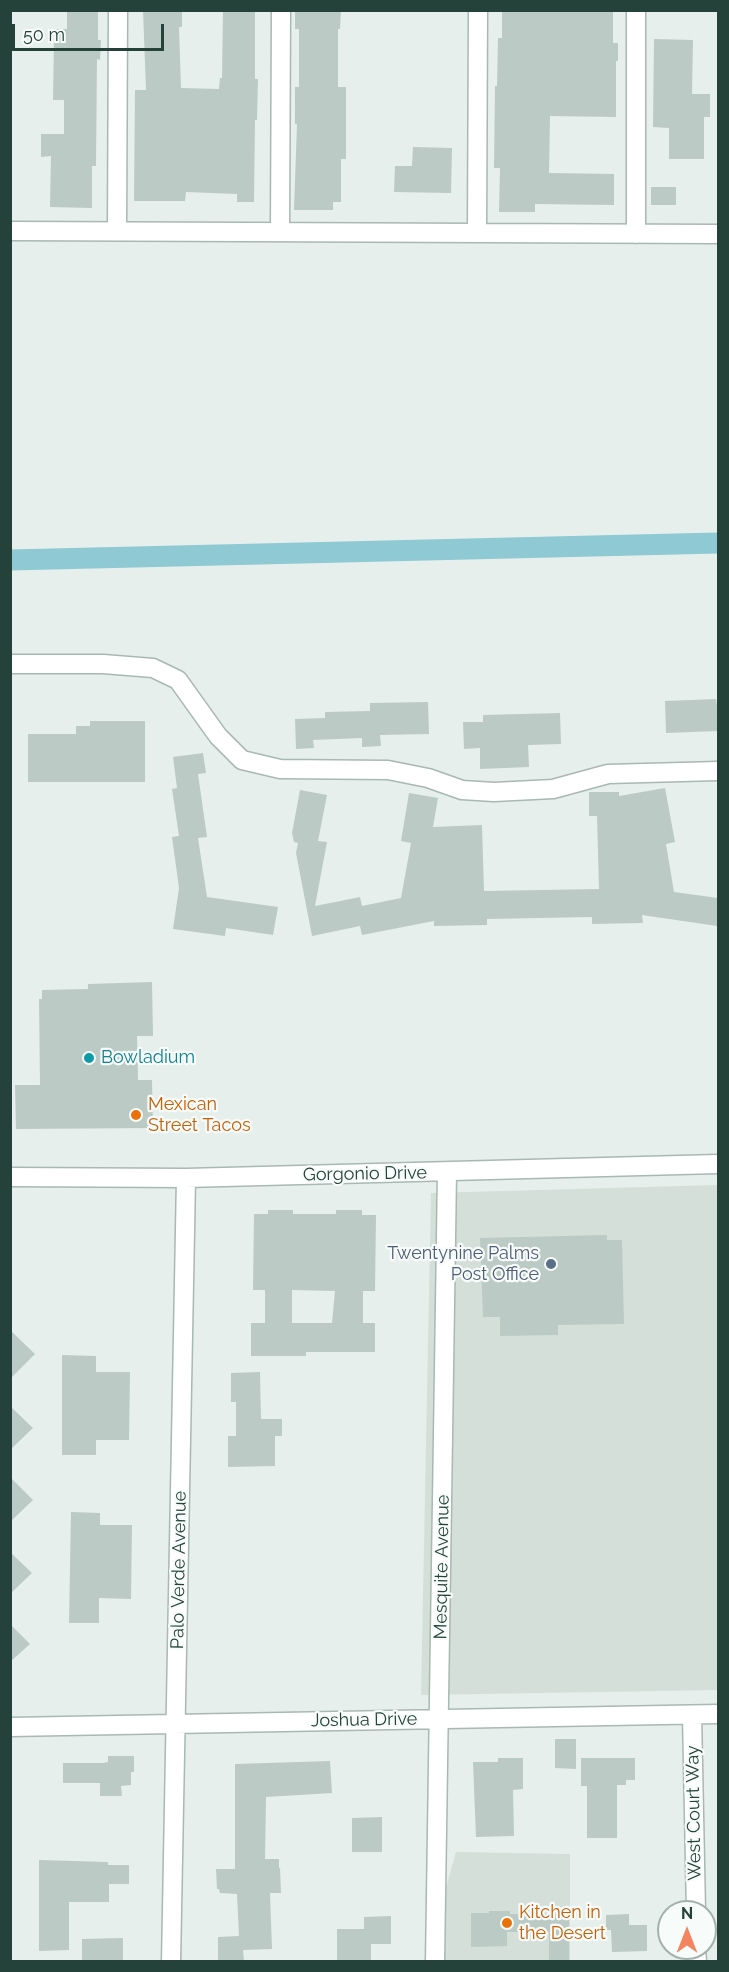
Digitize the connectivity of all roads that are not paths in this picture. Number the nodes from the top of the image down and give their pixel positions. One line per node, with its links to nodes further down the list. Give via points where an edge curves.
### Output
1 (118, 10): 6 (street)
2 (281, 10): 7 (street)
3 (478, 10): 8 (street)
4 (636, 10): 9 (street)
5 (10, 231): 6 (street)
6 (117, 231): 7 (street)
7 (280, 232): 8 (street)
8 (477, 233): 9 (street)
9 (636, 234): 10 (street)
10 (718, 234)
11 (10, 664): 12 (street, via 153,668 178,680 218,736 242,760 280,769 388,770 462,790 494,792 553,789 608,774)
12 (718, 771)
13 (718, 1164): 14 (street, Gorgonio Drive)
14 (447, 1172): 16 (street, Gorgonio Drive); 19 (street, Mesquite Avenue)
15 (10, 1177): 16 (street, Gorgonio Drive)
16 (186, 1178): 20 (street, Palo Verde Avenue)
17 (718, 1714): 18 (street, Joshua Drive)
18 (692, 1715): 19 (street, Joshua Drive); 22 (street, West Court Way)
19 (439, 1718): 20 (street, Joshua Drive); 24 (street, Mesquite Avenue)
20 (176, 1723): 21 (street, Joshua Drive); 23 (street, Palo Verde Avenue)
21 (10, 1727)
22 (696, 1900)
23 (171, 1962)
24 (435, 1962)

